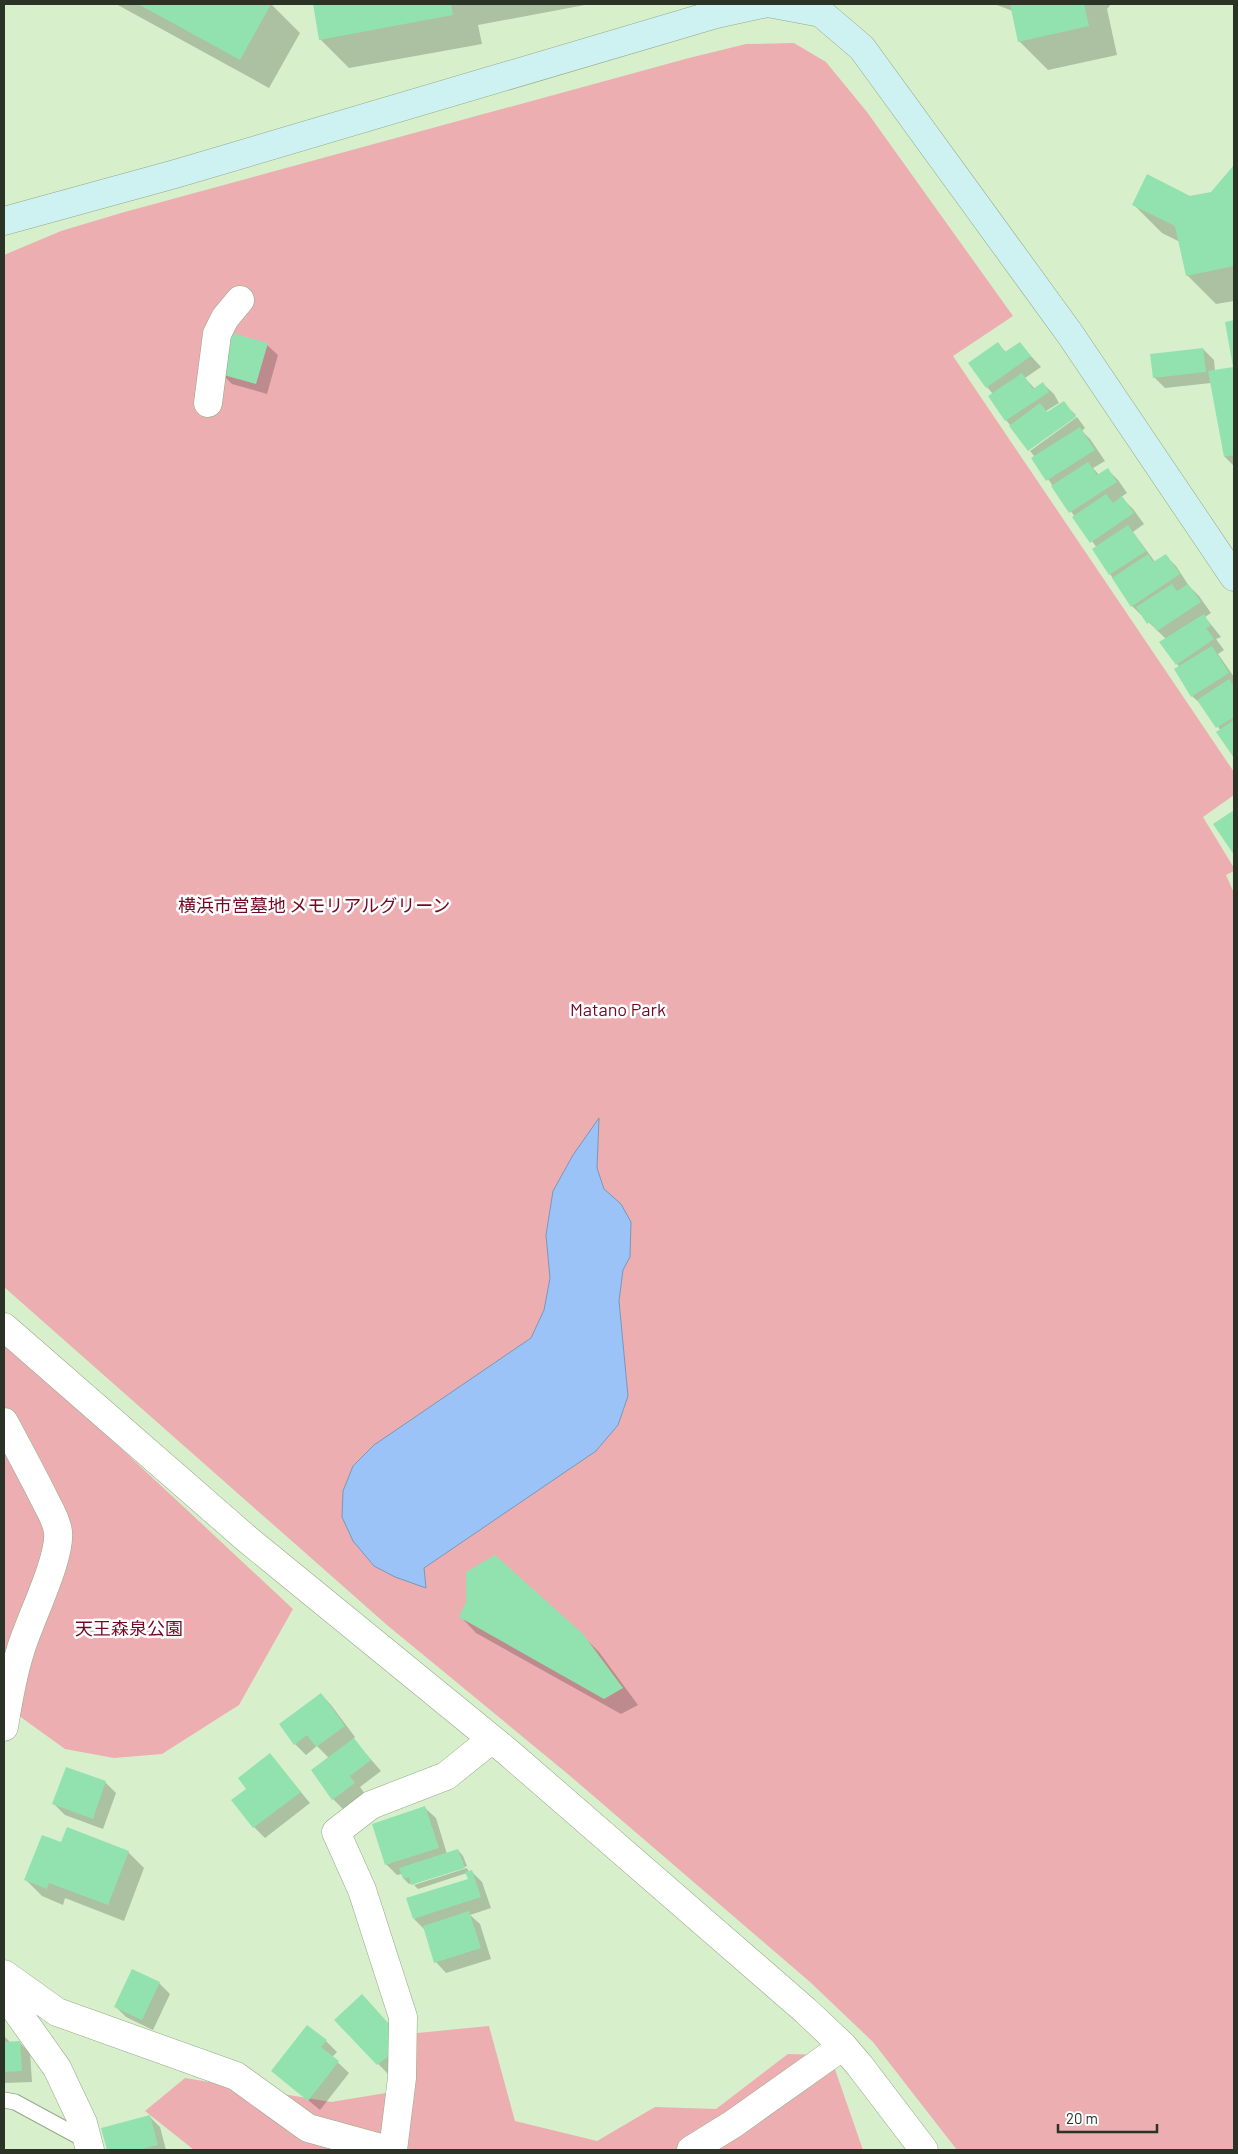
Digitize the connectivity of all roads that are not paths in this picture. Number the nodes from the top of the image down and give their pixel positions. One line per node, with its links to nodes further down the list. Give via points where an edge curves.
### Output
1 (762, 4): 3 (street, via 716,14 185,171)
2 (773, 4): 6 (street, via 821,13 862,48 1070,334)
3 (4, 221)
4 (240, 300): 5 (street, via 217,334)
5 (208, 403)
6 (1234, 577)
7 (4, 1327): 10 (street, via 247,1539)
8 (4, 1422): 9 (street, via 40,1489 58,1532 51,1567 10,1687)
9 (4, 1727)
10 (492, 1738): 13 (street); 17 (street, via 446,1776 371,1805 336,1832 362,1890 403,2016 402,2078)
11 (4, 1974): 16 (street, via 58,2012 236,2076 308,2128)
12 (4, 1979): 15 (street, via 8,1998 57,2068 83,2123)
13 (843, 2046): 18 (street, via 734,2124); 19 (street)
14 (4, 2100): 15 (lane, via 15,2102)
15 (89, 2146)
16 (388, 2150)
17 (393, 2150)
18 (691, 2150)
19 (924, 2150)

